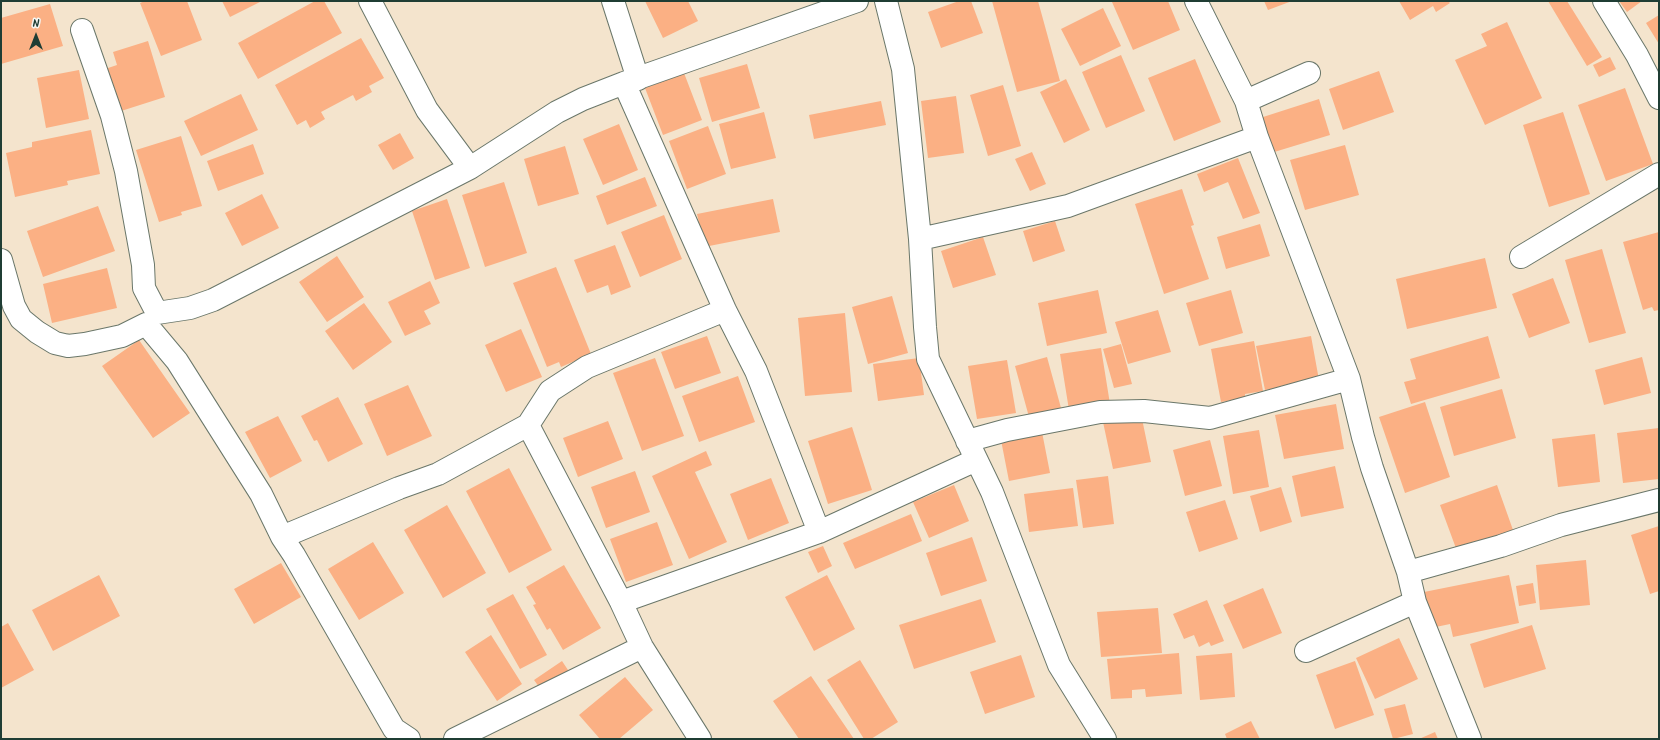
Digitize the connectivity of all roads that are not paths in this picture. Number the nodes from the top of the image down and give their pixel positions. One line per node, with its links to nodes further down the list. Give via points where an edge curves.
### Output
1 (370, 1): 13 (street, via 427,110)
2 (613, 1): 9 (street)
3 (857, 1): 9 (street)
4 (886, 1): 15 (street, via 903,68)
5 (1196, 1): 11 (street)
6 (1604, 1): 10 (street, via 1637,55)
7 (82, 30): 13 (street, via 112,116 126,171 143,265 144,288 157,313 190,308 213,300)
8 (1309, 74): 11 (street)
9 (631, 81): 13 (street, via 557,112); 18 (street)
10 (1659, 98)
11 (1246, 101): 12 (street)
12 (1257, 137): 15 (street, via 1068,206); 19 (street)
13 (470, 168)
14 (1659, 174): 16 (street)
15 (920, 239): 21 (street, via 928,359)
16 (1521, 257)
17 (1, 260): 24 (street, via 14,306 21,319 55,343 68,346 85,344 122,336 146,324 176,361 257,487)
18 (725, 310): 20 (street, via 587,367 550,390); 23 (street, via 756,371)
19 (1349, 379): 21 (street, via 1210,418 1144,411 1100,412 1007,430); 25 (street, via 1372,468)
20 (528, 425): 24 (street, via 438,474); 26 (street)
21 (972, 451): 23 (street); 33 (street, via 992,492 1059,665)
22 (1659, 500): 25 (street, via 1562,525 1501,546)
23 (819, 532): 26 (street)
24 (282, 537): 30 (street, via 394,729)
25 (1408, 572): 27 (street)
26 (621, 602): 28 (street)
27 (1414, 602): 29 (street); 34 (street)
28 (642, 647): 31 (street); 32 (street)
29 (1306, 651)
30 (409, 739)
31 (455, 739)
32 (700, 739)
33 (1105, 739)
34 (1470, 739)

